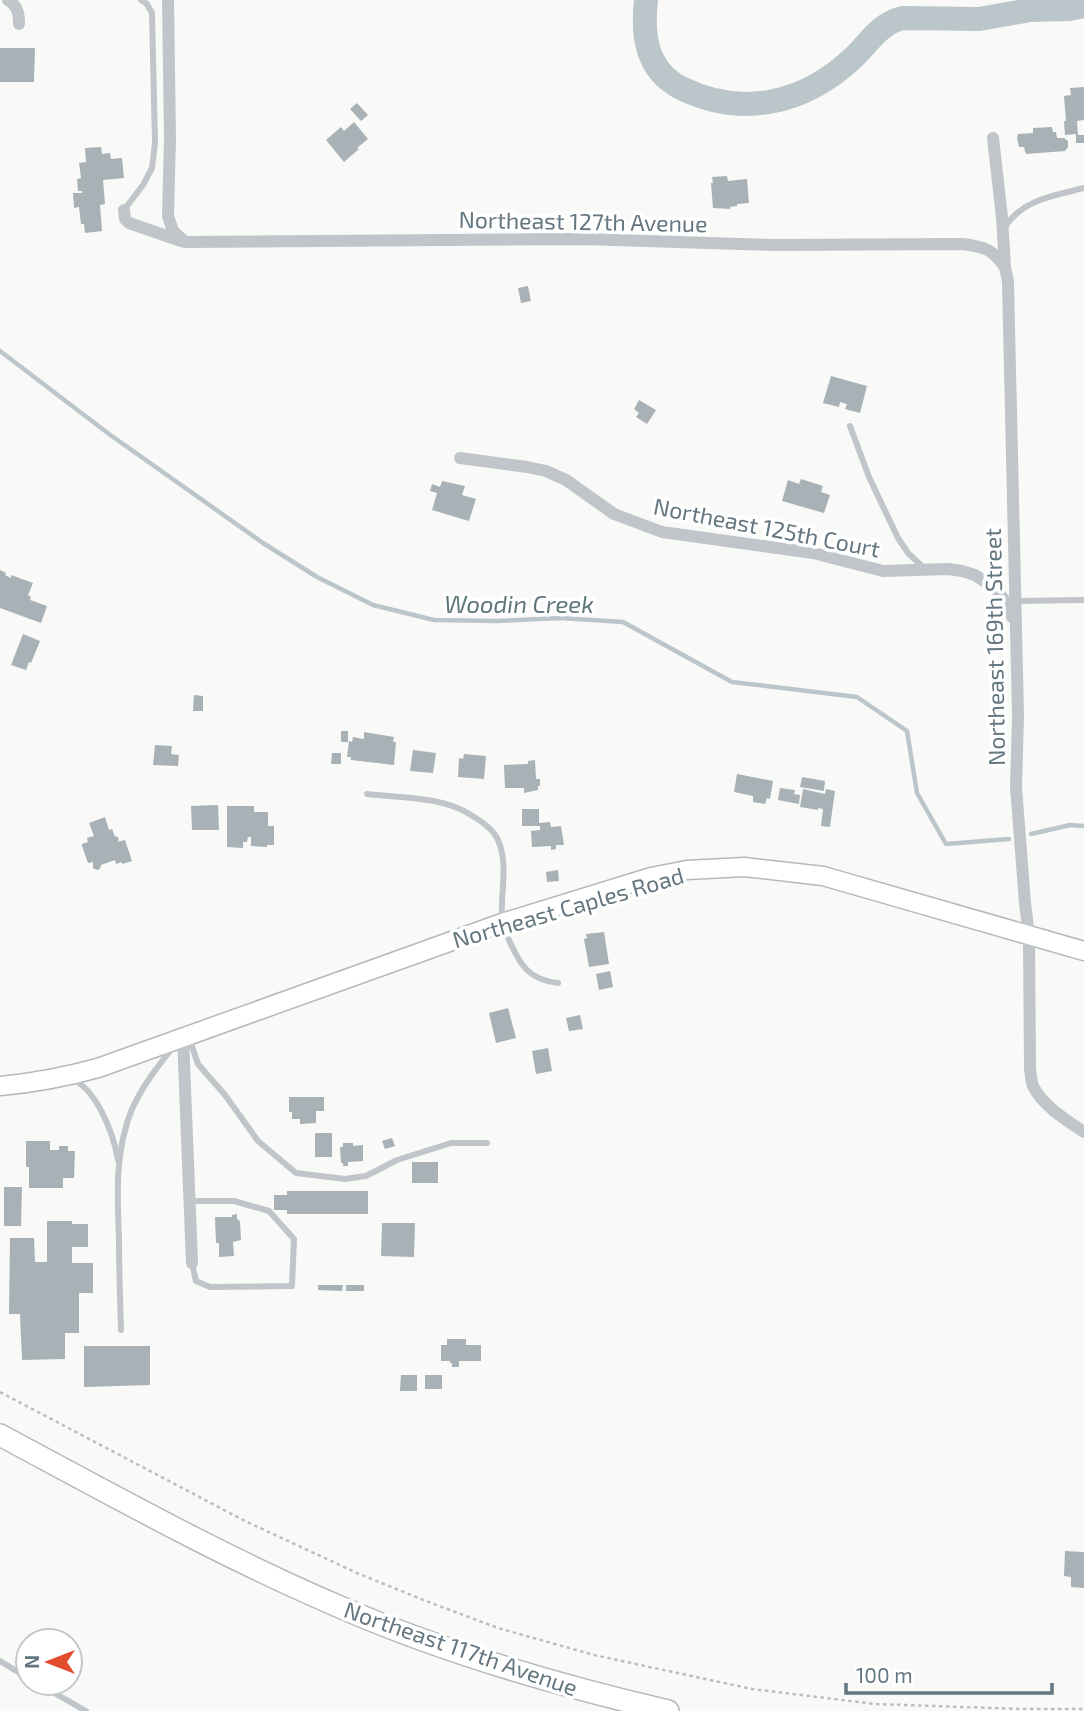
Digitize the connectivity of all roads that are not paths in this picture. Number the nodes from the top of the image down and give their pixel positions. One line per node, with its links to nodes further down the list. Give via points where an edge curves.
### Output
1 (8, 0): 4 (street, via 15,5)
2 (141, 0): 7 (lane, via 152,13 155,143 152,168)
3 (168, 0): 9 (street, via 168,216 173,231)
4 (19, 24)
5 (993, 138): 8 (street, Northeast 169th Street)
6 (1084, 188): 8 (lane, via 1031,204 1014,214)
7 (124, 210): 9 (street, Northeast 127th Avenue, via 129,223)
8 (1003, 229): 10 (street, Northeast 169th Street)
9 (185, 242): 10 (street, Northeast 127th Avenue, via 583,239 963,244 988,248)
10 (1005, 267): 15 (street, Northeast 169th Street)
11 (850, 426): 13 (lane, via 898,538)
12 (460, 458): 13 (street, Northeast 125th Court, via 546,471 614,514 662,532 813,553 883,571)
13 (927, 570): 16 (street, Northeast 125th Court, via 975,575 996,590)
14 (1084, 600): 15 (lane)
15 (1014, 601): 16 (street, Northeast 169th Street)
16 (1015, 624): 19 (street, Northeast 169th Street, via 1016,787)
17 (367, 794): 18 (lane, via 438,802 486,825 498,838 503,857)
18 (502, 923): 19 (main road, Northeast Caples Road, via 651,877 744,867 823,876); 21 (lane, via 524,968 546,982); 22 (main road, Northeast Caples Road)
19 (1029, 936): 20 (main road, Northeast Caples Road); 25 (street, Northeast 169th Street, via 1032,1084 1049,1105)
20 (1084, 951)
21 (558, 983)
22 (183, 1037): 23 (main road, Northeast Caples Road); 26 (lane, via 198,1064 258,1141 296,1173 345,1179 366,1176 397,1160 451,1143); 27 (lane, via 156,1067 131,1111); 28 (street)
23 (63, 1077): 24 (main road, Northeast Caples Road); 27 (lane, via 78,1082 100,1109 116,1144)
24 (0, 1086)
25 (1084, 1132)
26 (486, 1143)
27 (119, 1166): 30 (lane)
28 (190, 1201): 29 (street); 29 (lane, via 234,1201 270,1211 294,1239 292,1286 210,1287 196,1280)
29 (192, 1263)
30 (121, 1330)
31 (0, 1434): 34 (highway, Northeast 117th Avenue, via 309,1593 510,1669)
32 (62, 1697): 33 (lane)
33 (86, 1711)
34 (668, 1711)

